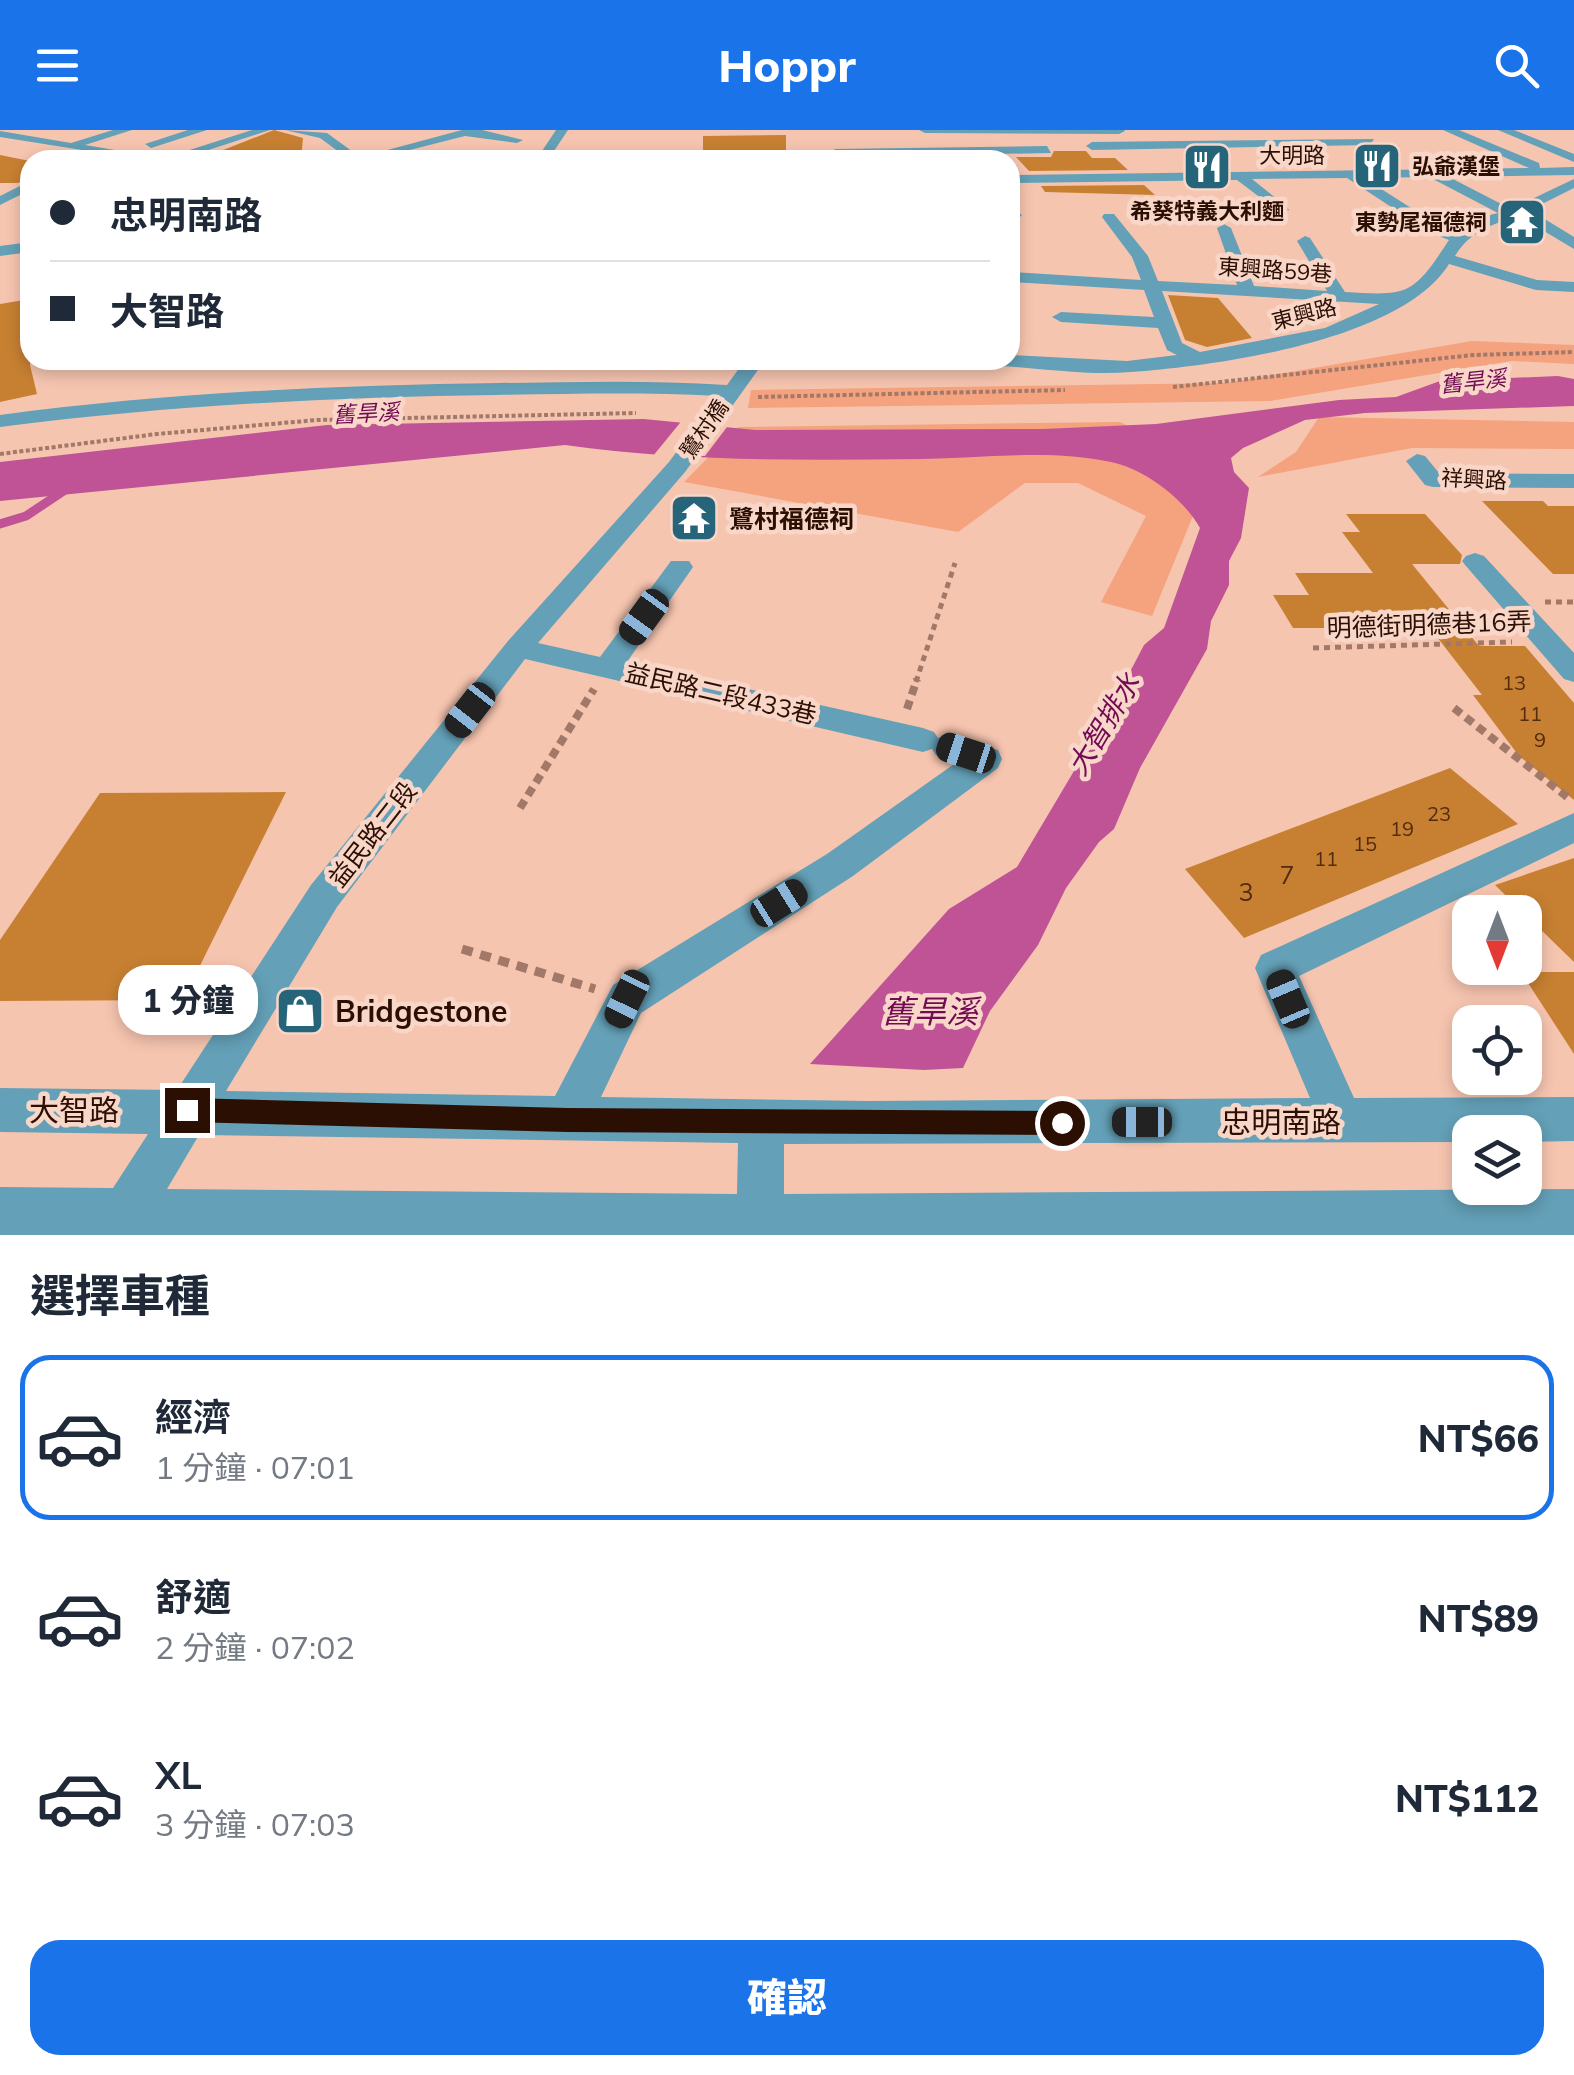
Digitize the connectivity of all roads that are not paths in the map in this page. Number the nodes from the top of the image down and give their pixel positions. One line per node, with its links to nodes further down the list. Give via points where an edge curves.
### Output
1 (126, 130): 20 (street)
2 (201, 130): 19 (street)
3 (264, 130): 26 (street)
4 (291, 130): 27 (street, via 323,136)
5 (411, 130): 22 (street)
6 (925, 130): 7 (street)
7 (1042, 130): 8 (street)
8 (1078, 130): 9 (street); 21 (street)
9 (1130, 130)
10 (1148, 130): 11 (street)
11 (1192, 130)
12 (1349, 130): 18 (street)
13 (1449, 130): 32 (street)
14 (1504, 130): 31 (street)
15 (471, 131): 17 (street); 22 (street)
16 (0, 134): 20 (street)
17 (517, 140)
18 (1370, 142): 21 (street); 24 (street)
19 (151, 144)
20 (68, 146): 25 (street)
21 (1093, 147): 23 (street); 37 (street)
22 (384, 149)
23 (1077, 149)
24 (1386, 149)
25 (92, 150)
26 (196, 150)
27 (343, 150)
28 (1020, 150): 29 (street)
29 (1059, 150)
30 (1401, 157): 34 (street)
31 (1574, 158)
32 (1546, 172): 33 (street, 大明路); 34 (street, 大明路)
33 (1574, 172)
34 (1432, 173): 35 (street, 大明路); 44 (street)
35 (1351, 175): 36 (street, 大明路); 47 (street)
36 (1240, 176): 37 (street, 大明路); 42 (street)
37 (1112, 178): 38 (street, 大明路); 40 (street, via 1090,183)
38 (1020, 180)
39 (1574, 183): 41 (street)
40 (1082, 198)
41 (1544, 199): 43 (street); 44 (street)
42 (1284, 203)
43 (1574, 206)
44 (1515, 212): 47 (street); 49 (street)
45 (1109, 216): 52 (street, via 1140,256)
46 (1224, 228): 54 (street)
47 (1458, 238): 50 (street, 東興路)
48 (1305, 241): 55 (street)
49 (1574, 244)
50 (1446, 258): 53 (street, via 1536,284); 56 (street, 東興路, via 1431,280)
51 (1020, 277): 52 (street, 東興路59巷)
52 (1147, 283): 54 (street, 東興路59巷); 58 (street)
53 (1574, 287)
54 (1248, 292): 55 (street, 東興路59巷)
55 (1340, 298): 56 (street, 東興路59巷)
56 (1400, 300): 59 (street, 東興路, via 1330,332)
57 (1062, 317): 58 (street)
58 (1166, 323): 59 (street, via 1174,346)
59 (1200, 359): 60 (street, 東興路, via 1127,367)
60 (1020, 361)
61 (747, 370): 62 (street)
62 (730, 391): 63 (street, via 526,387 206,398); 65 (street, 鷺村橋)
63 (0, 422)
64 (1574, 462): 66 (street, 祥興路, via 1418,460 1433,480)
65 (677, 467): 69 (street, 益民路二段)
66 (1574, 481)
67 (1475, 561): 71 (street)
68 (680, 567): 70 (street)
69 (518, 648): 70 (street, 益民路二段433巷); 74 (street, 益民路二段, via 324,896)
70 (608, 666): 76 (street, 益民路二段433巷, via 986,760 840,865 627,999)
71 (1574, 672)
72 (1574, 827): 78 (street, via 1275,968)
73 (0, 1110): 74 (street, 大智路)
74 (187, 1110): 76 (street, 大智路); 81 (street, 益民路二段)
75 (1574, 1119): 78 (street, 忠明南路)
76 (568, 1120): 77 (street, 忠明南路)
77 (762, 1121): 78 (street, 忠明南路); 83 (street)
78 (1342, 1122)
79 (0, 1212): 81 (street)
80 (1574, 1214): 82 (street)
81 (127, 1228): 83 (street)
82 (1408, 1228): 83 (street)
83 (759, 1229)

